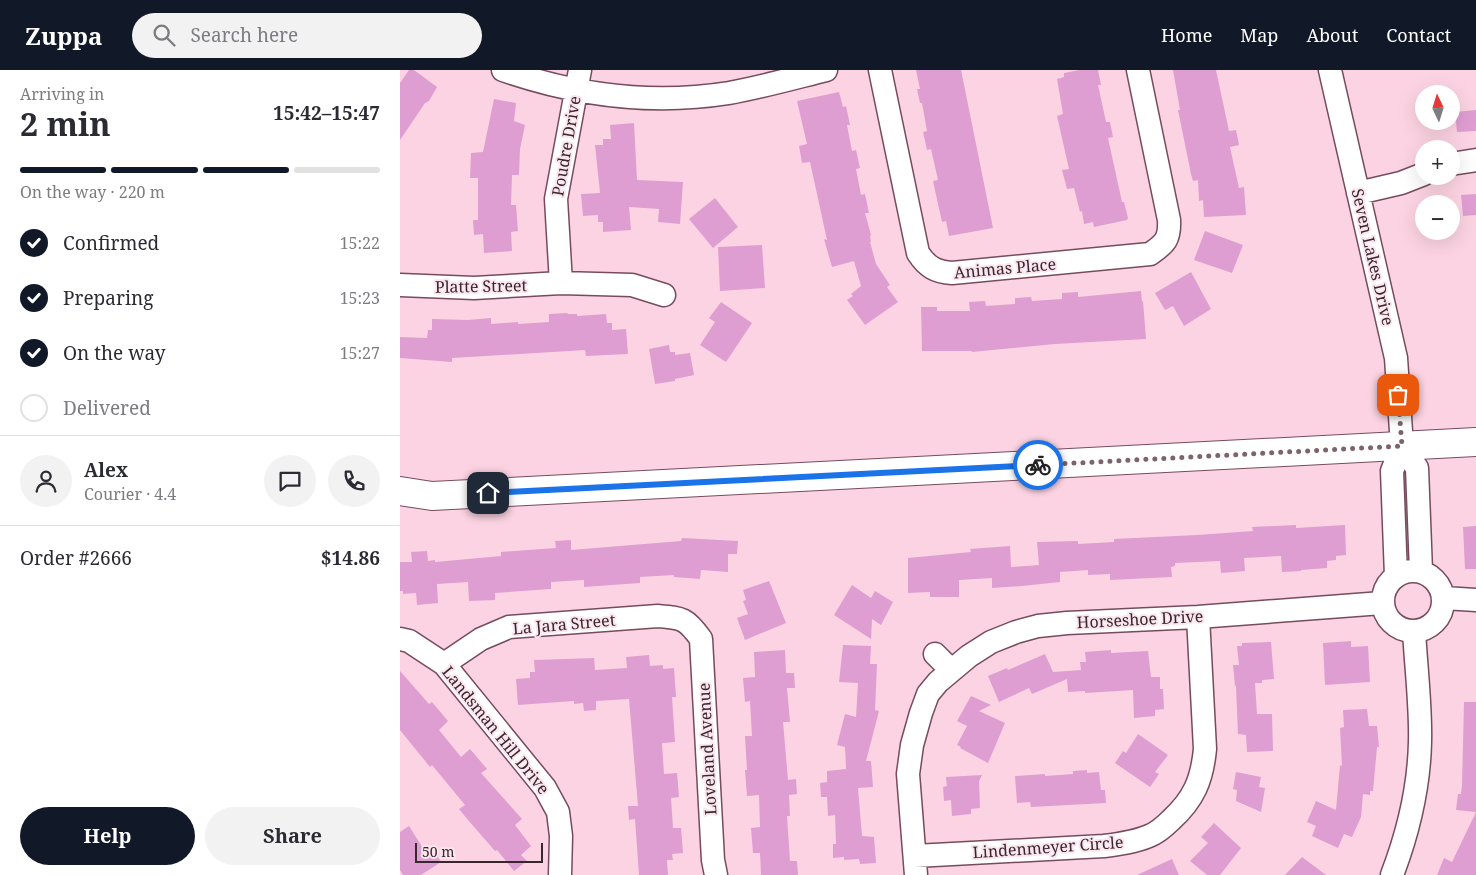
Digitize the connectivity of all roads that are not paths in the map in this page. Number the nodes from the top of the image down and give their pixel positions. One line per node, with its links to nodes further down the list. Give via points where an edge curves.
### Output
1 (503, 70): 6 (street, via 535,80)
2 (826, 70): 6 (street, via 727,93 682,97 641,97)
3 (880, 70): 4 (street, Animas Place, via 918,253 931,268 952,273 1150,254 1164,245 1168,238 1169,220)
4 (1138, 70)
5 (1330, 70): 10 (street, Seven Lakes Drive)
6 (578, 80): 11 (street, Poudre Drive, via 556,199)
7 (1476, 160): 8 (street)
8 (1460, 163)
9 (1415, 178): 10 (street)
10 (1358, 193): 15 (street, Seven Lakes Drive, via 1396,358)
11 (561, 283): 12 (street, Platte Street, via 474,288); 13 (street, Platte Street, via 632,285)
12 (400, 285)
13 (664, 295)
14 (1476, 442): 15 (main road)
15 (1402, 446): 16 (main road, via 432,496); 17 (street, via 1417,468); 18 (street, Seven Lakes Drive, via 1392,471)
16 (400, 491)
17 (1421, 571): 18 (street, via 1411,570); 19 (street, via 1436,581)
18 (1396, 576): 21 (street)
19 (1444, 598): 20 (street); 24 (street, via 1439,617 1424,629)
20 (1476, 600)
21 (1373, 603): 22 (street, Horseshoe Drive); 24 (street, via 1396,626)
22 (1198, 617): 28 (street, Horseshoe Drive, via 1038,626 991,642); 29 (street, Lindenmeyer Circle, via 1206,749 1192,797 1167,825 1151,836 1129,843)
23 (692, 626): 27 (street, La Jara Street, via 680,618 658,616 509,627 481,639); 31 (street, Loveland Avenue, via 701,639)
24 (1414, 631): 32 (street, via 1420,741 1418,771 1402,849)
25 (400, 638): 27 (street, Landsman Hill Drive)
26 (934, 654): 28 (street)
27 (444, 664): 30 (street, Landsman Hill Drive, via 545,788 558,812)
28 (951, 670): 29 (street, Horseshoe Drive, via 928,694 912,745 908,774)
29 (915, 865)
30 (560, 875)
31 (716, 875)
32 (1392, 875)

